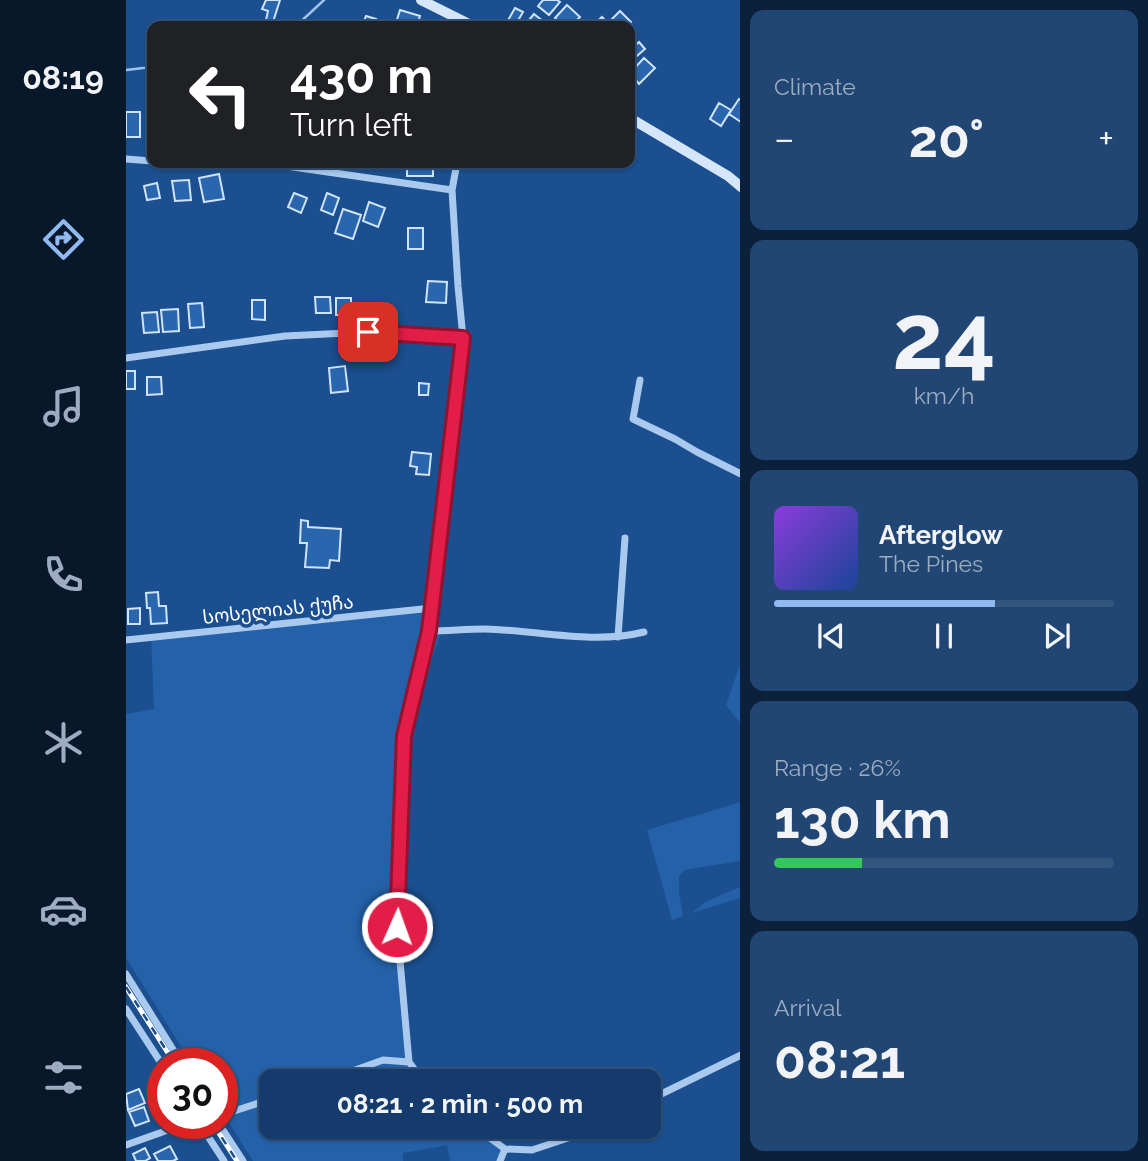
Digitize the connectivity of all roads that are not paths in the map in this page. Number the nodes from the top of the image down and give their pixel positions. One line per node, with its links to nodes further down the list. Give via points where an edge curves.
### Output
1 (421, 0): 2 (main road)
2 (463, 21)
3 (635, 121): 8 (main road)
4 (126, 159): 5 (street)
5 (147, 160)
6 (300, 168): 9 (street)
7 (456, 168): 9 (street)
8 (740, 187)
9 (452, 190): 10 (street)
10 (463, 338): 11 (street, via 368,332 285,336); 15 (street)
11 (126, 358)
12 (640, 380): 13 (street, via 633,419)
13 (740, 474)
14 (625, 538): 18 (street)
15 (432, 608): 16 (street); 19 (street, სოსელიას ქუჩა)
16 (429, 631): 18 (street, via 484,629); 25 (street, via 404,736 397,927)
17 (644, 632): 18 (street)
18 (618, 637)
19 (126, 640)
20 (126, 974): 23 (street)
21 (126, 1009): 22 (street)
22 (151, 1048)
23 (172, 1048)
24 (740, 1055): 28 (street)
25 (410, 1062): 26 (street, via 383,1060); 27 (street)
26 (358, 1069)
27 (415, 1069)
28 (661, 1094)
29 (259, 1103): 30 (street)
30 (238, 1110)
31 (147, 1138): 36 (street)
32 (210, 1139): 38 (street)
33 (229, 1139): 39 (street)
34 (491, 1139): 37 (street)
35 (565, 1139): 37 (street, via 532,1150)
36 (126, 1145)
37 (505, 1149): 40 (street)
38 (224, 1161)
39 (243, 1161)
40 (500, 1161)

